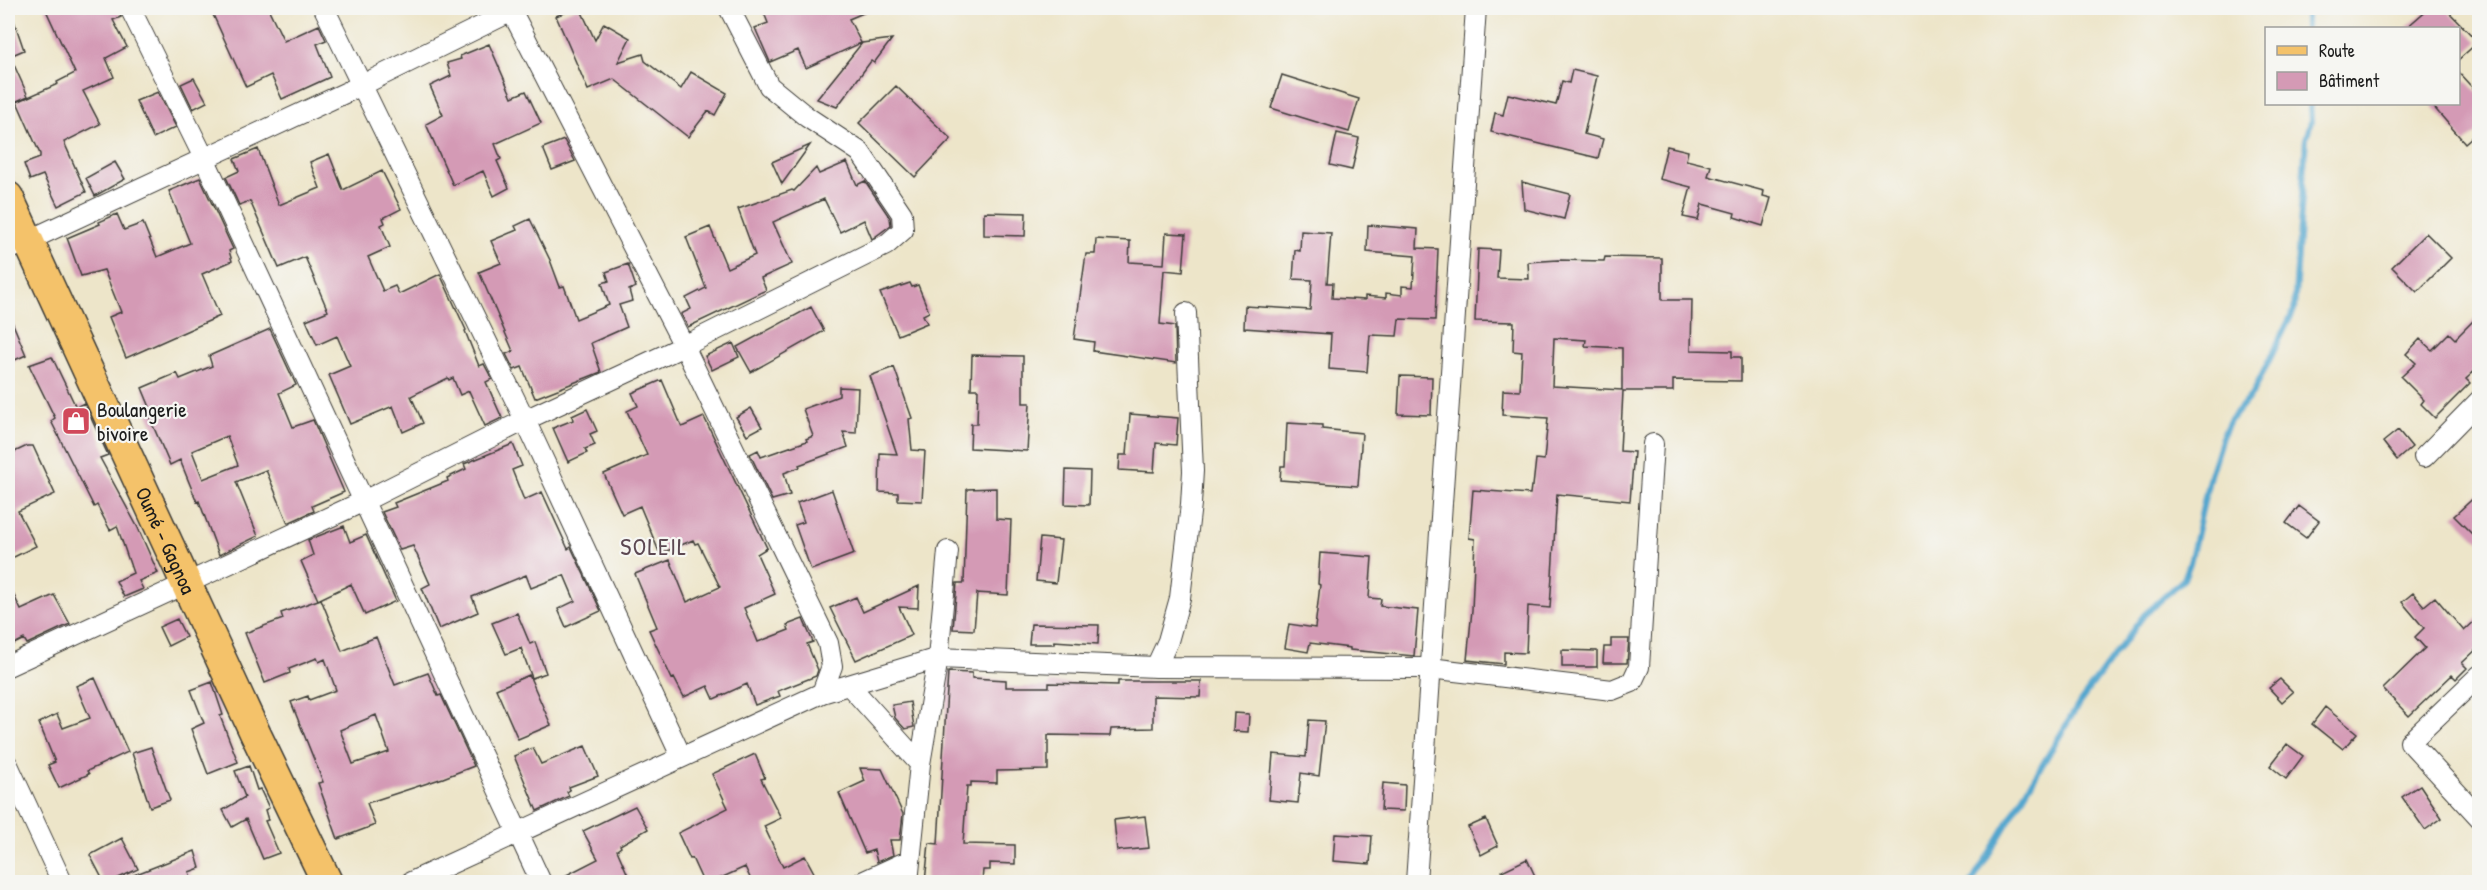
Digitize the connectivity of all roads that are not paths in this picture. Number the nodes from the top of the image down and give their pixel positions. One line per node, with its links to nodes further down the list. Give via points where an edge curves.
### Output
1 (130, 8): 7 (street)
2 (324, 8): 6 (street)
3 (729, 8): 11 (street, via 769,86 860,152 902,214 903,230 886,245)
4 (1476, 8): 22 (street)
5 (511, 9): 6 (street); 11 (street)
6 (362, 85): 7 (street); 13 (street)
7 (204, 158): 9 (street); 16 (street)
8 (8, 197): 9 (main road, Oumé - Gagnoa)
9 (17, 245): 18 (main road, Oumé - Gagnoa)
10 (1186, 313): 21 (street, via 1194,471 1180,598)
11 (684, 346): 13 (street); 25 (street, via 828,643 832,666)
12 (2480, 400): 15 (street)
13 (525, 420): 16 (street); 26 (street)
14 (1653, 444): 22 (street, via 1640,667 1632,682 1612,690)
15 (2424, 457)
16 (362, 502): 18 (street); 30 (street)
17 (948, 552): 19 (street)
18 (187, 581): 20 (street); 33 (main road, Oumé - Gagnoa)
19 (938, 658): 21 (street); 24 (street); 27 (street)
20 (8, 666)
21 (1156, 667): 22 (street)
22 (1430, 668): 38 (street)
23 (2480, 675): 29 (street, via 2410,742)
24 (849, 685): 25 (street); 27 (street)
25 (822, 693): 26 (street)
26 (681, 756): 30 (street)
27 (920, 764): 31 (street)
28 (8, 765): 32 (street)
29 (2480, 818)
30 (518, 832): 34 (street); 35 (street)
31 (910, 860): 36 (street); 37 (street)
32 (62, 882)
33 (327, 882)
34 (411, 882)
35 (541, 882)
36 (862, 882)
37 (909, 882)
38 (1416, 882)

